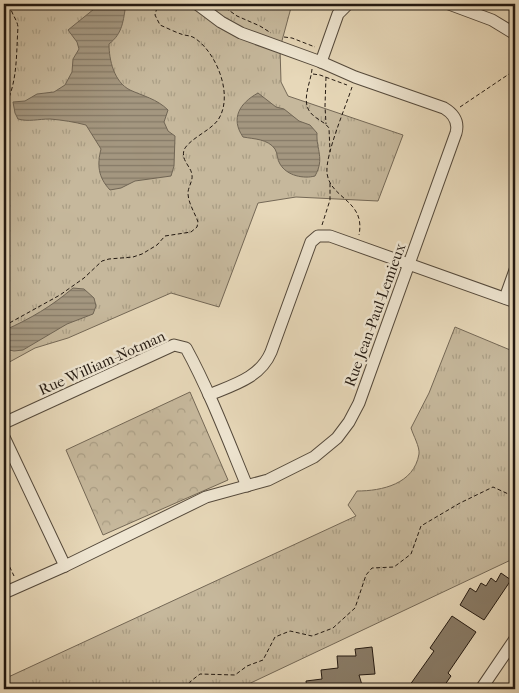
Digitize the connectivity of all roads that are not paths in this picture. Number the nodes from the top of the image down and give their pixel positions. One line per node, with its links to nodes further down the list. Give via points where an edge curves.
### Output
1 (197, 4): 5 (street, via 241,33)
2 (348, 4): 5 (street, via 338,14)
3 (448, 4): 4 (street, via 492,20)
4 (515, 34)
5 (316, 65): 6 (street, Rue Jean-Paul-Lemieux, via 354,82 444,108 457,123)
6 (409, 264): 8 (street); 9 (street, via 330,236 314,238 263,367 249,378); 12 (street, Rue Jean-Paul-Lemieux, via 359,404 344,430 314,457 268,480)
7 (515, 270): 8 (street)
8 (510, 300)
9 (209, 394): 10 (street, Rue William-Notman, via 186,348 174,345); 12 (street, Rue William-Notman)
10 (4, 423)
11 (4, 437): 13 (street)
12 (247, 486): 13 (street, Rue Jean-Paul-Lemieux, via 206,498)
13 (65, 566): 14 (street, Rue Jean-Paul-Lemieux)
14 (4, 593)
15 (515, 638): 16 (street)
16 (481, 689)

